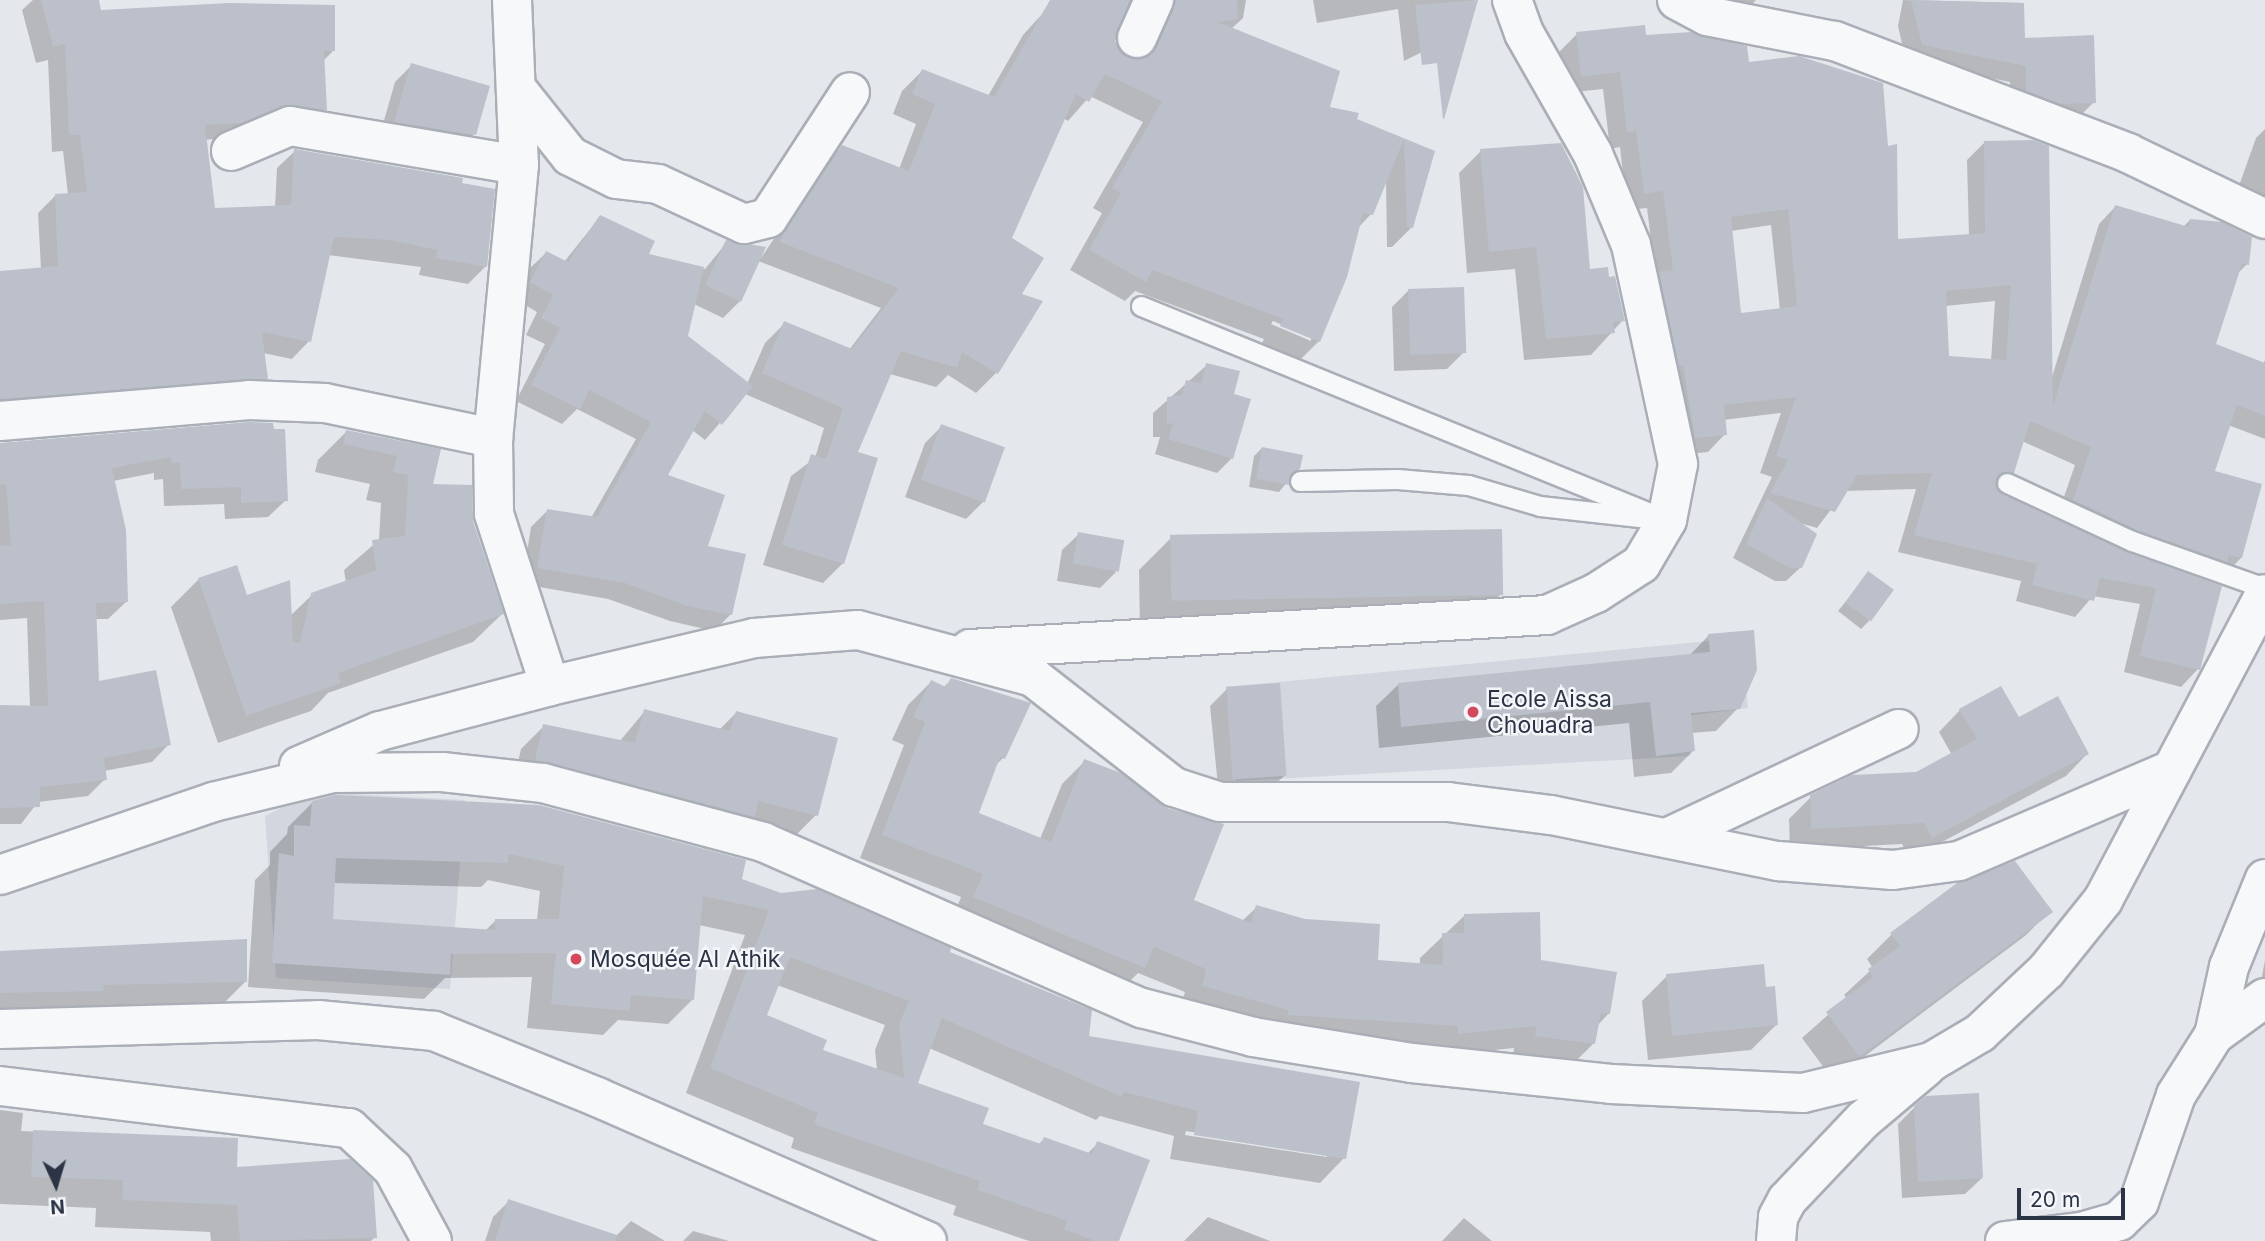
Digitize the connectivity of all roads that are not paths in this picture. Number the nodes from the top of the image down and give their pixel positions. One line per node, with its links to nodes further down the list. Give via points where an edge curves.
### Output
1 (512, 0): 6 (street)
2 (1154, 0): 5 (street)
3 (1677, 0): 10 (street, via 1707,16 1835,41 2129,153)
4 (1515, 1): 16 (street, via 1524,33 1593,153 1631,245 1678,464)
5 (1137, 38)
6 (516, 88): 7 (street, via 570,156 616,179 658,184 744,224 768,218); 9 (street)
7 (850, 92)
8 (231, 151): 9 (street, via 290,126)
9 (519, 165): 13 (street)
10 (2265, 219)
11 (1141, 306): 16 (lane)
12 (0, 421): 13 (street, via 249,400 312,402)
13 (493, 438): 20 (street, via 494,514)
14 (1300, 481): 16 (lane, via 1397,479 1468,485 1540,506)
15 (2007, 482): 17 (lane, via 2132,541)
16 (1667, 520): 19 (street, via 1641,564 1596,593 1547,615)
17 (2265, 588)
18 (2265, 594): 22 (street)
19 (944, 650): 20 (street, via 858,631 754,638); 24 (street, via 1033,677 1174,787 1220,802 1448,802 1551,815)
20 (550, 686): 23 (street, via 380,732)
21 (1899, 729): 24 (street)
22 (2171, 770): 24 (street, via 1959,861 1893,870 1791,862); 30 (street, via 2103,900 2082,929 2002,1014)
23 (213, 802): 25 (street); 30 (street, via 333,773 442,772 543,783 763,842 1142,1008 1252,1037 1412,1063 1611,1084 1803,1093)
24 (1667, 838)
25 (0, 875)
26 (2265, 879): 29 (street, via 2229,967)
27 (2265, 998): 29 (street)
28 (0, 1029): 33 (street, via 318,1020 433,1031)
29 (2214, 1035): 35 (street, via 2176,1095 2139,1202 2119,1221 2081,1232)
30 (1931, 1062): 34 (street, via 1863,1120 1787,1200 1778,1217)
31 (0, 1086): 32 (street, via 349,1128 393,1169)
32 (432, 1241)
33 (927, 1241)
34 (1776, 1241)
35 (2006, 1241)

